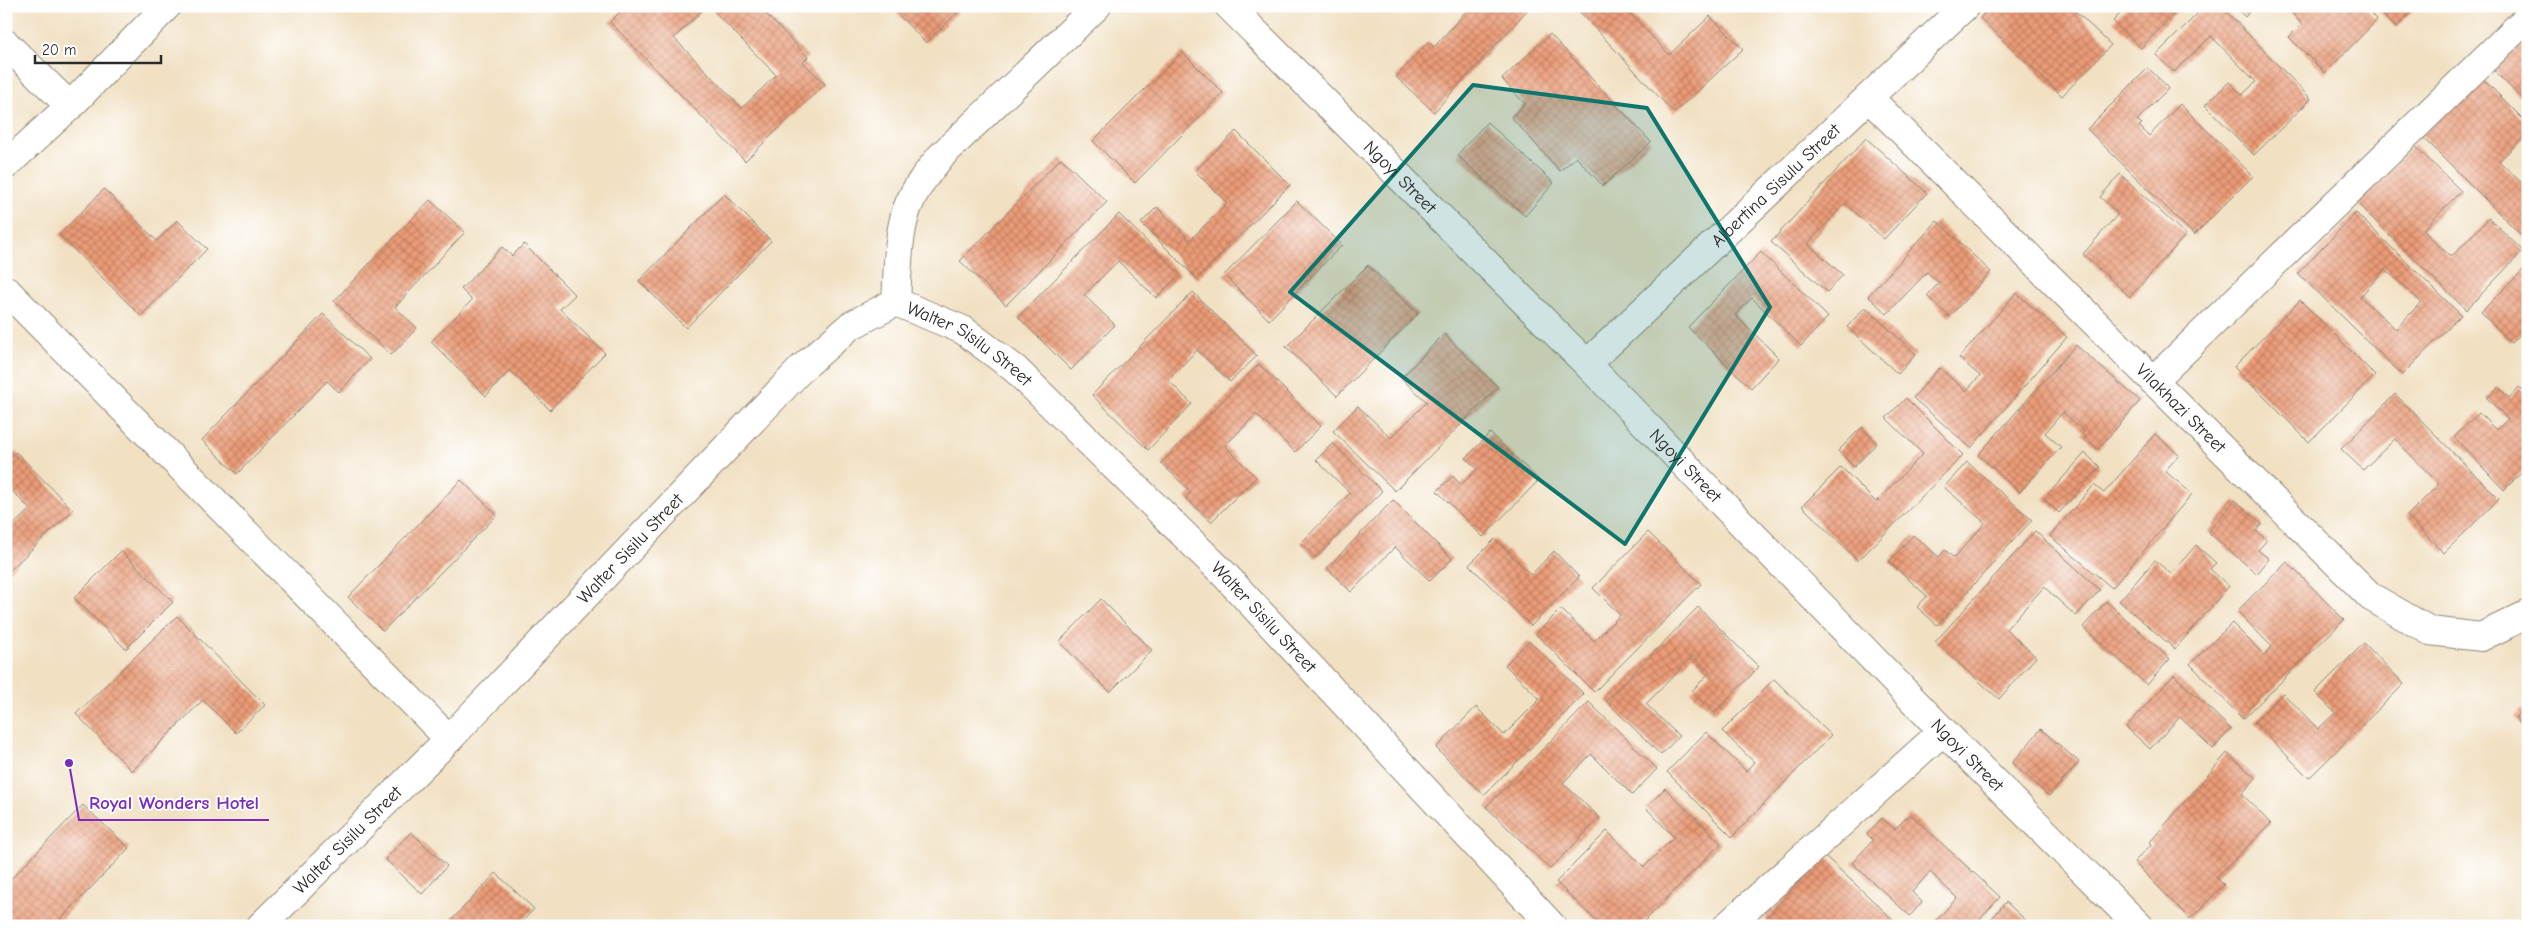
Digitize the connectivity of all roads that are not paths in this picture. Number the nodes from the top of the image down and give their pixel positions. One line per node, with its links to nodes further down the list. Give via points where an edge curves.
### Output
1 (168, 6): 8 (street)
2 (1097, 6): 11 (street, via 941,156 920,183 907,209 899,252)
3 (1229, 6): 12 (street, Ngoyi Street)
4 (1965, 6): 7 (street, Albertina Sisulu Street)
5 (2528, 17): 13 (street)
6 (6, 44): 8 (street)
7 (1869, 98): 12 (street, Albertina Sisulu Street); 13 (street, Vilakhazi Street)
8 (70, 106): 9 (street)
9 (6, 165)
10 (6, 290): 16 (street)
11 (896, 302): 16 (street, Walter Sisilu Street, via 850,326 802,368); 18 (street, Walter Sisilu Street, via 963,330 1014,369 1223,572)
12 (1587, 364): 15 (street, Ngoyi Street)
13 (2153, 381): 14 (street, Vilakhazi Street, via 2371,597 2430,632 2482,636)
14 (2528, 614)
15 (1943, 732): 19 (street); 20 (street, Ngoyi Street)
16 (449, 739): 17 (street, Walter Sisilu Street)
17 (261, 926)
18 (1552, 926)
19 (1727, 926)
20 (2139, 926)

